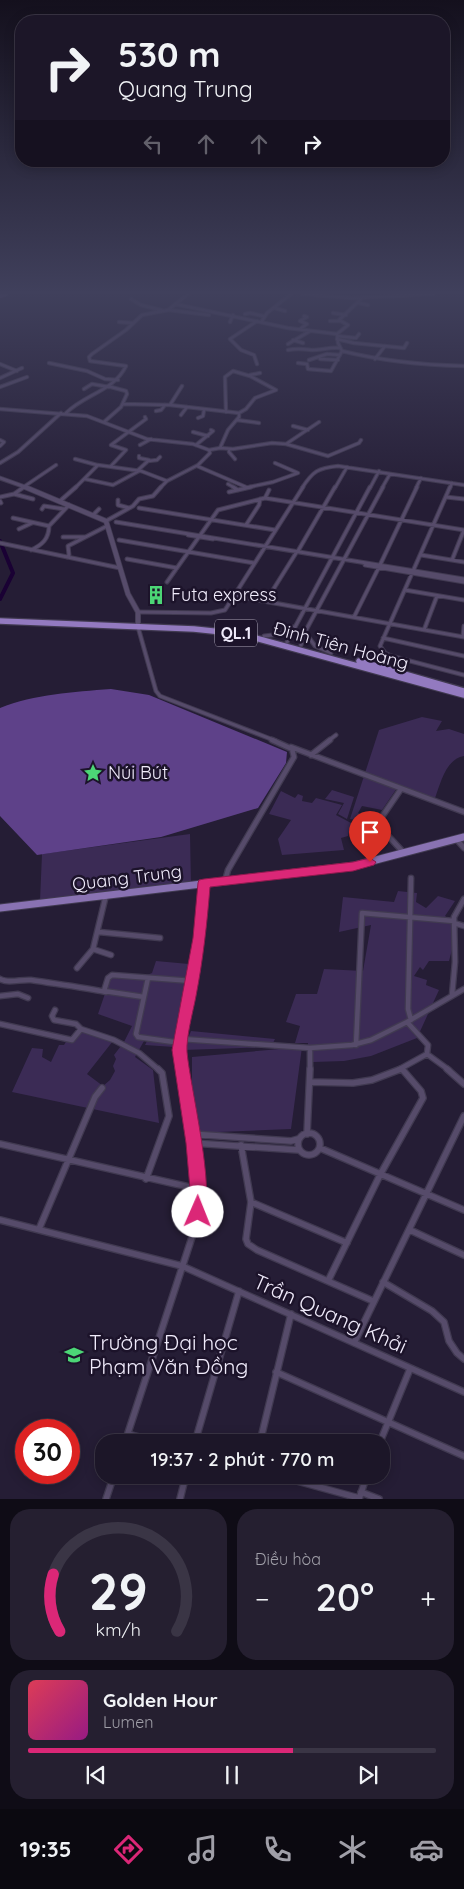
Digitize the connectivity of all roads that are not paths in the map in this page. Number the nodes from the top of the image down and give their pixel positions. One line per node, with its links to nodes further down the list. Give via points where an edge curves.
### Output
1 (0, 364): 9 (street)
2 (54, 364): 14 (street)
3 (112, 364): 14 (street, via 126,366)
4 (307, 364): 5 (street, via 308,369 330,372)
5 (335, 364)
6 (419, 364): 7 (street)
7 (464, 366)
8 (22, 368): 9 (street)
9 (17, 371): 12 (street)
10 (260, 373): 11 (street)
11 (250, 375): 28 (street, via 234,371 225,376); 31 (street, via 276,391 257,397)
12 (0, 377)
13 (27, 377): 16 (street)
14 (119, 380): 17 (street)
15 (182, 386): 23 (street)
16 (0, 387)
17 (110, 387): 18 (street, via 94,384); 20 (street, via 127,392); 30 (street, via 86,398)
18 (84, 389)
19 (162, 400): 21 (street)
20 (123, 404): 21 (street); 36 (street)
21 (160, 405): 22 (street)
22 (165, 405): 23 (street); 27 (street)
23 (170, 406): 24 (street)
24 (187, 408): 26 (street); 32 (street)
25 (0, 409): 29 (street)
26 (204, 410): 28 (street); 34 (street, via 203,416)
27 (156, 411)
28 (226, 412): 31 (street)
29 (61, 413): 30 (street); 62 (street, via 14,456)
30 (66, 413): 36 (street)
31 (239, 413): 35 (street)
32 (181, 415)
33 (145, 417): 42 (street, via 146,420)
34 (198, 418)
35 (238, 420): 38 (street); 53 (street, via 228,430)
36 (104, 422): 42 (street)
37 (319, 422): 41 (street)
38 (259, 423)
39 (293, 426): 41 (street)
40 (211, 430): 44 (street)
41 (308, 430): 48 (street)
42 (130, 432): 45 (street); 52 (street)
43 (193, 432): 44 (street)
44 (208, 436): 50 (street)
45 (150, 439): 49 (street); 50 (street)
46 (0, 440): 51 (street, via 4,441)
47 (361, 440): 48 (street, via 330,456)
48 (286, 444): 55 (street)
49 (140, 445)
50 (196, 445): 56 (street)
51 (0, 446)
52 (111, 446): 54 (street); 66 (street, via 126,450)
53 (220, 448): 55 (street); 56 (street)
54 (106, 450)
55 (228, 450): 60 (street)
56 (210, 451): 67 (street)
57 (139, 456): 61 (street)
58 (160, 458): 61 (street)
59 (75, 459): 65 (street)
60 (235, 459)
61 (149, 460): 69 (street)
62 (0, 463)
63 (275, 463): 80 (street, via 298,473)
64 (56, 464): 79 (street)
65 (97, 465): 66 (street); 74 (street)
66 (111, 466): 69 (street)
67 (197, 466): 75 (street); 80 (street)
68 (347, 467): 70 (street); 94 (street, via 315,470); 96 (street)
69 (138, 471): 74 (street, via 113,485); 75 (street)
70 (379, 471): 71 (street); 102 (street)
71 (390, 474): 73 (street); 103 (street)
72 (0, 478): 79 (street)
73 (421, 478): 76 (street); 107 (street)
74 (85, 479): 93 (street)
75 (167, 481): 97 (street, via 157,494 139,499)
76 (452, 483): 78 (street); 85 (street)
77 (228, 484): 81 (street)
78 (464, 484)
79 (24, 486): 84 (street); 93 (street)
80 (246, 487): 81 (street)
81 (238, 490): 83 (street)
82 (269, 490): 88 (street)
83 (229, 492)
84 (14, 494): 87 (street); 89 (street)
85 (446, 496): 91 (street); 111 (street)
86 (8, 498): 89 (street)
87 (33, 498)
88 (266, 498): 90 (street); 94 (street)
89 (1, 499)
90 (260, 499): 106 (street, via 221,508); 110 (street)
91 (464, 499)
92 (118, 500): 97 (street, via 118,505)
93 (60, 501): 95 (street)
94 (293, 502): 96 (street); 114 (street)
95 (69, 505): 100 (street); 104 (street)
96 (323, 507): 102 (street); 126 (street)
97 (129, 508): 108 (street)
98 (139, 508): 106 (street)
99 (42, 509): 100 (street, via 44,506)
100 (64, 509): 112 (street)
101 (99, 509): 104 (street)
102 (356, 512): 103 (street); 129 (street)
103 (369, 514): 107 (street); 131 (street)
104 (94, 515): 108 (street)
105 (13, 518): 109 (street)
106 (212, 520): 110 (street); 116 (street)
107 (402, 520): 111 (street); 136 (street)
108 (107, 522): 116 (street); 118 (street); 137 (street)
109 (32, 523): 112 (street); 113 (street)
110 (246, 525): 114 (street)
111 (434, 525): 115 (street); 127 (street)
112 (49, 526): 124 (street, via 49,536)
113 (19, 530)
114 (275, 530): 123 (street)
115 (464, 530): 121 (street)
116 (200, 536): 123 (street); 125 (street)
117 (62, 537): 118 (street)
118 (85, 537): 128 (street, via 68,546 69,555)
119 (119, 540): 125 (street)
120 (0, 543): 124 (street)
121 (459, 543): 122 (street); 132 (street)
122 (464, 544)
123 (265, 546): 126 (street); 135 (street)
124 (31, 550): 128 (street)
125 (188, 552): 135 (street); 138 (street)
126 (297, 552): 129 (street); 146 (street)
127 (420, 555): 132 (street); 139 (street)
128 (66, 557): 137 (street)
129 (331, 558): 131 (street); 147 (street)
130 (128, 559): 138 (street)
131 (343, 560): 133 (street); 148 (street)
132 (452, 560): 134 (street)
133 (351, 561): 136 (street)
134 (464, 562)
135 (254, 563): 143 (street)
136 (380, 566): 139 (street); 150 (street)
137 (120, 568): 149 (street)
138 (177, 568): 141 (street)
139 (413, 572): 140 (street); 142 (street)
140 (464, 580)
141 (167, 582)
142 (405, 590): 144 (street); 152 (street)
143 (235, 596): 146 (street); 149 (street, via 221,612)
144 (437, 596): 145 (street); 156 (street)
145 (464, 600)
146 (266, 601): 147 (street)
147 (304, 608): 148 (street); 154 (street)
148 (317, 610): 150 (street); 157 (street)
149 (138, 612): 153 (street)
150 (354, 617): 152 (street)
151 (0, 620): 153 (highway, Đinh Tiên Hoàng / QL.1)
152 (389, 623): 156 (street); 160 (street)
153 (138, 625): 158 (highway, Đinh Tiên Hoàng / QL.1, via 222,628); 167 (highway, Đinh Tiên Hoàng / QL.1, via 241,634); 169 (street, via 160,696)
154 (295, 626): 158 (street, via 281,634); 161 (street)
155 (464, 626): 159 (street)
156 (424, 630): 159 (street)
157 (305, 632): 162 (street); 163 (street, via 315,646)
158 (264, 636): 161 (highway, Đinh Tiên Hoàng / QL.1)
159 (463, 637)
160 (383, 638): 164 (street); 165 (street, via 380,648 385,654)
161 (287, 642): 162 (highway, Đinh Tiên Hoàng / QL.1)
162 (301, 646): 163 (highway, Đinh Tiên Hoàng / QL.1)
163 (331, 653): 166 (highway, Đinh Tiên Hoàng / QL.1)
164 (464, 656)
165 (464, 675)
166 (464, 691)
167 (464, 696)
168 (336, 735): 170 (street)
169 (288, 746): 170 (street); 177 (street, via 294,757 228,870)
170 (311, 754): 171 (street)
171 (401, 789): 172 (street); 175 (street, via 377,824)
172 (464, 812)
173 (460, 838): 174 (street); 175 (main road, Quang Trung)
174 (464, 848)
175 (404, 854): 177 (main road, Quang Trung, via 353,866)
176 (411, 878): 182 (street)
177 (225, 881): 178 (main road, Quang Trung)
178 (204, 883): 179 (main road, Quang Trung); 191 (street, via 200,938)
179 (106, 895): 181 (main road, Quang Trung); 185 (street)
180 (464, 899): 183 (street)
181 (0, 908)
182 (409, 916): 183 (street); 200 (street); 204 (street, via 365,912 361,915)
183 (454, 922): 184 (street); 195 (street)
184 (464, 926)
185 (98, 932): 186 (street); 187 (street)
186 (160, 938)
187 (93, 949): 188 (street); 189 (street)
188 (111, 955)
189 (77, 968)
190 (148, 978): 191 (street); 194 (street, via 112,975 108,978); 197 (street)
191 (192, 981): 203 (street)
192 (1, 982): 194 (street, via 29,980)
193 (464, 989): 195 (street)
194 (106, 992): 197 (street)
195 (452, 995): 200 (street)
196 (0, 996): 198 (street, via 18,994)
197 (144, 997): 203 (street, via 136,1034 138,1038)
198 (28, 998)
199 (55, 1010): 202 (street, via 53,1018 76,1024)
200 (409, 1021): 204 (street); 206 (street, via 428,1045)
201 (0, 1024): 202 (street, via 72,1040)
202 (81, 1029): 222 (street, via 139,1053 162,1073 169,1116)
203 (181, 1041): 205 (street); 212 (street)
204 (356, 1044): 205 (street)
205 (310, 1048): 208 (street)
206 (427, 1054): 207 (street); 209 (street)
207 (402, 1069): 208 (street, via 353,1083); 221 (street, via 423,1098)
208 (310, 1082): 213 (street)
209 (464, 1084)
210 (102, 1088): 220 (street, via 95,1097)
211 (464, 1116): 224 (street)
212 (191, 1134): 214 (street); 215 (street)
213 (307, 1134): 214 (street); 218 (street, via 320,1140)
214 (298, 1139): 219 (street)
215 (194, 1143): 217 (street); 223 (street)
216 (0, 1144): 220 (street)
217 (241, 1145): 219 (street); 225 (street)
218 (320, 1148): 219 (street, via 309,1154); 221 (street)
219 (300, 1150)
220 (70, 1160): 222 (street); 228 (street)
221 (380, 1176): 224 (street); 230 (street)
222 (146, 1179): 223 (street)
223 (198, 1189): 232 (street, via 195,1227)
224 (426, 1195): 226 (street); 229 (street)
225 (252, 1202): 230 (street); 233 (street, via 248,1244)
226 (464, 1210)
227 (0, 1220): 228 (street)
228 (39, 1229): 232 (street)
229 (410, 1230): 231 (street); 234 (street)
230 (346, 1242): 233 (street)
231 (464, 1255)
232 (182, 1266): 235 (street, Trần Quang Khải); 244 (street)
233 (328, 1281): 236 (street)
234 (383, 1282): 236 (street); 239 (street, via 439,1317 447,1327 449,1341)
235 (239, 1291): 237 (street, Trần Quang Khải); 245 (street)
236 (373, 1302): 238 (street)
237 (291, 1314): 238 (street, Trần Quang Khải); 241 (street)
238 (354, 1343): 240 (street, Trần Quang Khải)
239 (464, 1359)
240 (410, 1369): 242 (street, Trần Quang Khải); 243 (street)
241 (276, 1372): 243 (street); 246 (street)
242 (464, 1392)
243 (389, 1422): 247 (street); 248 (street)
244 (128, 1434)
245 (197, 1434)
246 (262, 1434)
247 (384, 1434)
248 (464, 1456)
249 (111, 1484): 254 (street)
250 (184, 1484): 255 (street)
251 (311, 1484): 253 (street)
252 (364, 1484): 253 (street)
253 (360, 1496): 256 (street)
254 (106, 1499)
255 (180, 1499)
256 (379, 1499)

